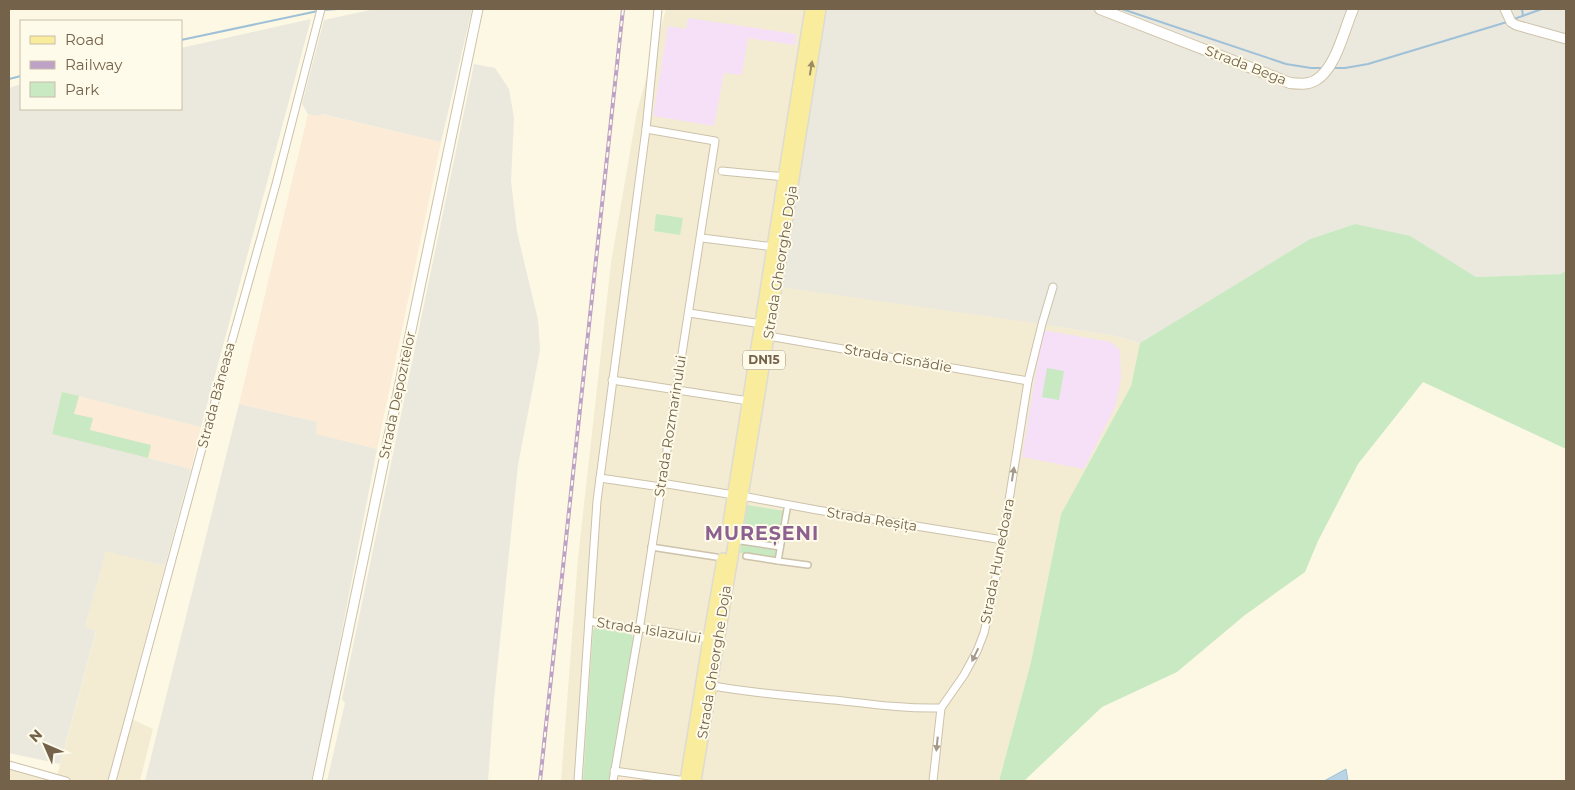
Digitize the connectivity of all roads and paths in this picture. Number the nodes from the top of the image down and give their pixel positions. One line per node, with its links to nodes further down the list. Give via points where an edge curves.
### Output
1 (321, 9): 43 (street, Strada Băneasa)
2 (478, 9): 44 (street, Strada Depozitelor)
3 (658, 9): 10 (street)
4 (810, 9): 12 (main road, Strada Gheorghe Doja / DN15)
5 (820, 9): 12 (main road, Strada Gheorghe Doja / DN15, one-way to 5)
6 (1100, 9): 7 (main road, Strada Bega, via 1290,83 1303,85 1315,81 1332,63)
7 (1353, 9)
8 (1506, 12): 9 (street, via 1516,24)
9 (1566, 39)
10 (646, 129): 13 (street, Strada Rozmarinului, via 716,141); 19 (street)
11 (722, 170): 12 (street)
12 (789, 177): 14 (main road, Strada Gheorghe Doja / DN15); 18 (main road, Strada Gheorghe Doja / DN15)
13 (702, 238): 14 (street); 16 (street, Strada Rozmarinului)
14 (774, 247): 17 (main road, Strada Gheorghe Doja / DN15)
15 (1053, 287): 20 (street, Strada Hunedoara)
16 (689, 313): 17 (street); 21 (street, Strada Rozmarinului)
17 (762, 324): 22 (main road, Strada Gheorghe Doja / DN15)
18 (768, 336): 20 (street, Strada Cisnădie); 25 (main road, Strada Gheorghe Doja / DN15)
19 (612, 380): 21 (street); 23 (street)
20 (1028, 380): 27 (street, Strada Hunedoara, one-way to 20)
21 (676, 390): 22 (street); 24 (street, Strada Rozmarinului)
22 (749, 401): 25 (main road, Strada Gheorghe Doja / DN15)
23 (600, 478): 24 (street, Strada Reșița); 35 (street)
24 (661, 485): 25 (street, Strada Reșița); 30 (street, Strada Rozmarinului)
25 (738, 495): 27 (street, Strada Reșița); 37 (main road, Strada Gheorghe Doja / DN15); 38 (main road, Strada Gheorghe Doja / DN15)
26 (787, 509): 29 (street)
27 (1003, 540): 39 (street, Strada Hunedoara, one-way to 39, via 984,633 964,675)
28 (741, 541): 29 (street)
29 (780, 547): 33 (street)
30 (651, 548): 32 (street); 36 (street, Strada Rozmarinului)
31 (746, 556): 33 (street)
32 (716, 557)
33 (778, 561): 34 (street)
34 (808, 566)
35 (589, 621): 36 (street, Strada Islazului); 45 (street)
36 (639, 628): 37 (street, Strada Islazului); 41 (street, Strada Rozmarinului)
37 (708, 639): 38 (main road, Strada Gheorghe Doja / DN15)
38 (706, 685): 39 (street, via 786,696); 47 (main road, Strada Gheorghe Doja / DN15); 48 (main road, Strada Gheorghe Doja / DN15)
39 (941, 708): 49 (street, one-way to 49)
40 (9, 765): 42 (street)
41 (614, 771): 46 (street, Strada Rozmarinului); 47 (street)
42 (66, 781)
43 (112, 781)
44 (317, 781)
45 (578, 781)
46 (613, 781)
47 (686, 781)
48 (695, 781)
49 (933, 781)

